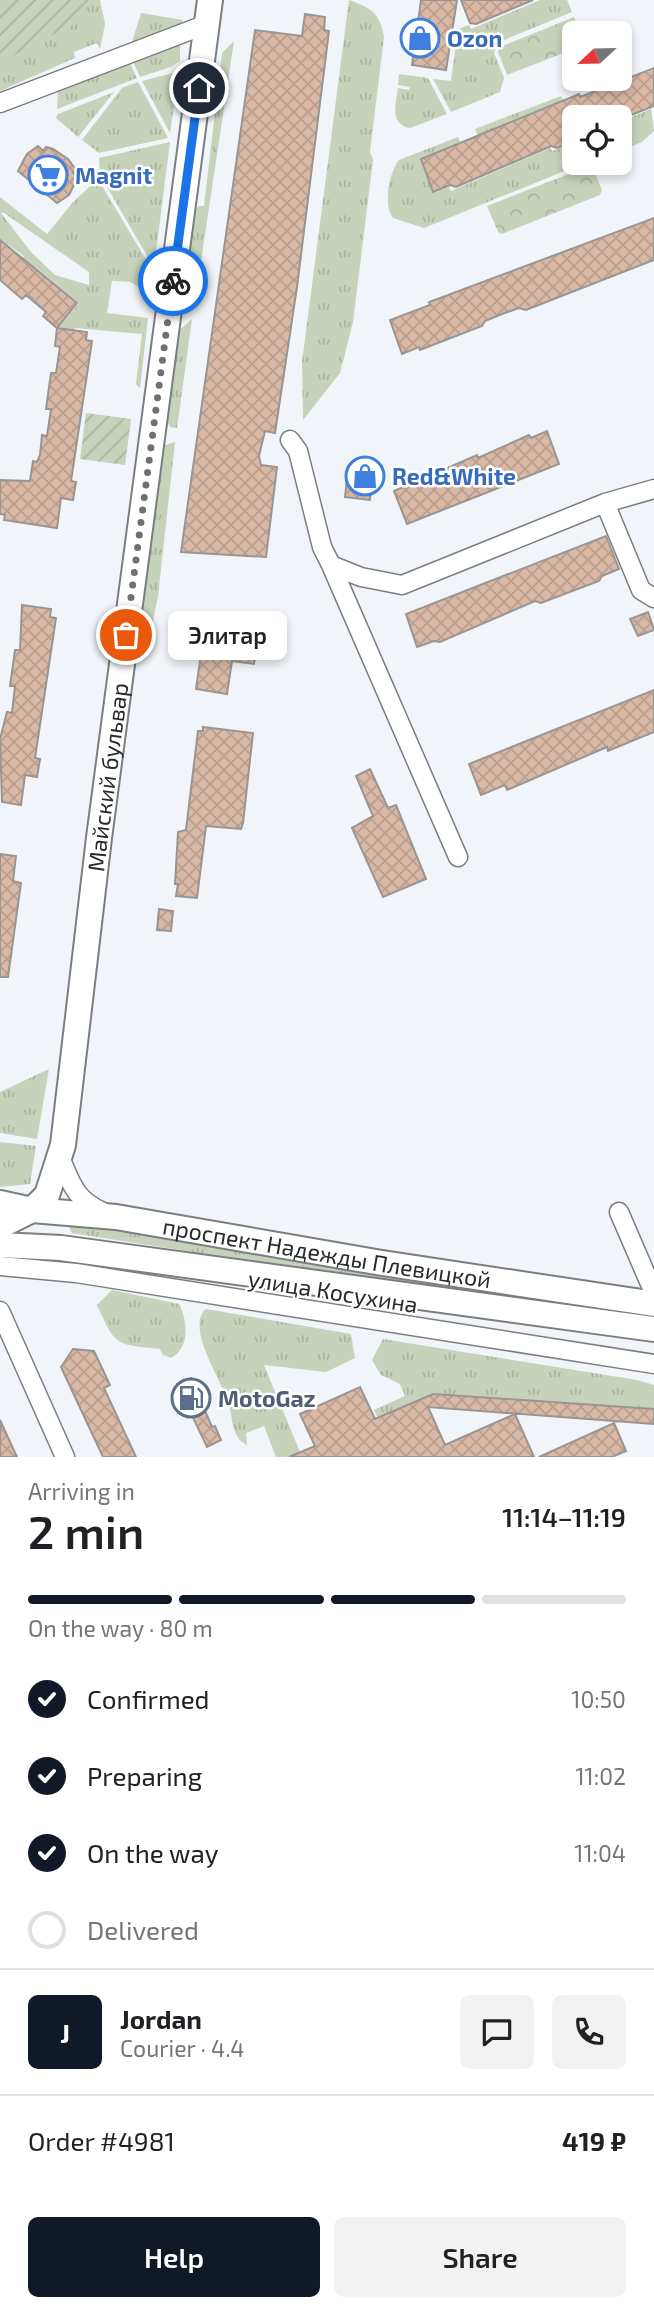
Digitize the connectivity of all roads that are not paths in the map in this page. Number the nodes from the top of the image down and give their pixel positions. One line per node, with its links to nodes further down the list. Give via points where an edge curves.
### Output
1 (209, 12): 2 (street); 9 (main road, Майский бульвар)
2 (0, 103)
3 (290, 440): 6 (street, via 299,451 322,547)
4 (654, 489): 5 (street)
5 (605, 503): 6 (street, via 402,585); 7 (street, via 640,590)
6 (331, 565): 8 (street)
7 (654, 598)
8 (458, 857)
9 (56, 1168): 10 (main road, via 24,1195); 11 (main road, via 47,1195); 13 (street, via 86,1205)
10 (0, 1201): 11 (main road, проспект Надежды Плевицкой)
11 (32, 1210): 13 (main road, проспект Надежды Плевицкой); 14 (main road)
12 (619, 1212): 16 (street)
13 (116, 1217): 17 (main road, проспект Надежды Плевицкой)
14 (0, 1226)
15 (2, 1259): 19 (main road, проспект Надежды Плевицкой, via 74,1250); 20 (street, улица Косухина)
16 (654, 1293)
17 (654, 1304)
18 (0, 1311): 21 (street)
19 (654, 1329)
20 (654, 1364)
21 (65, 1457)

